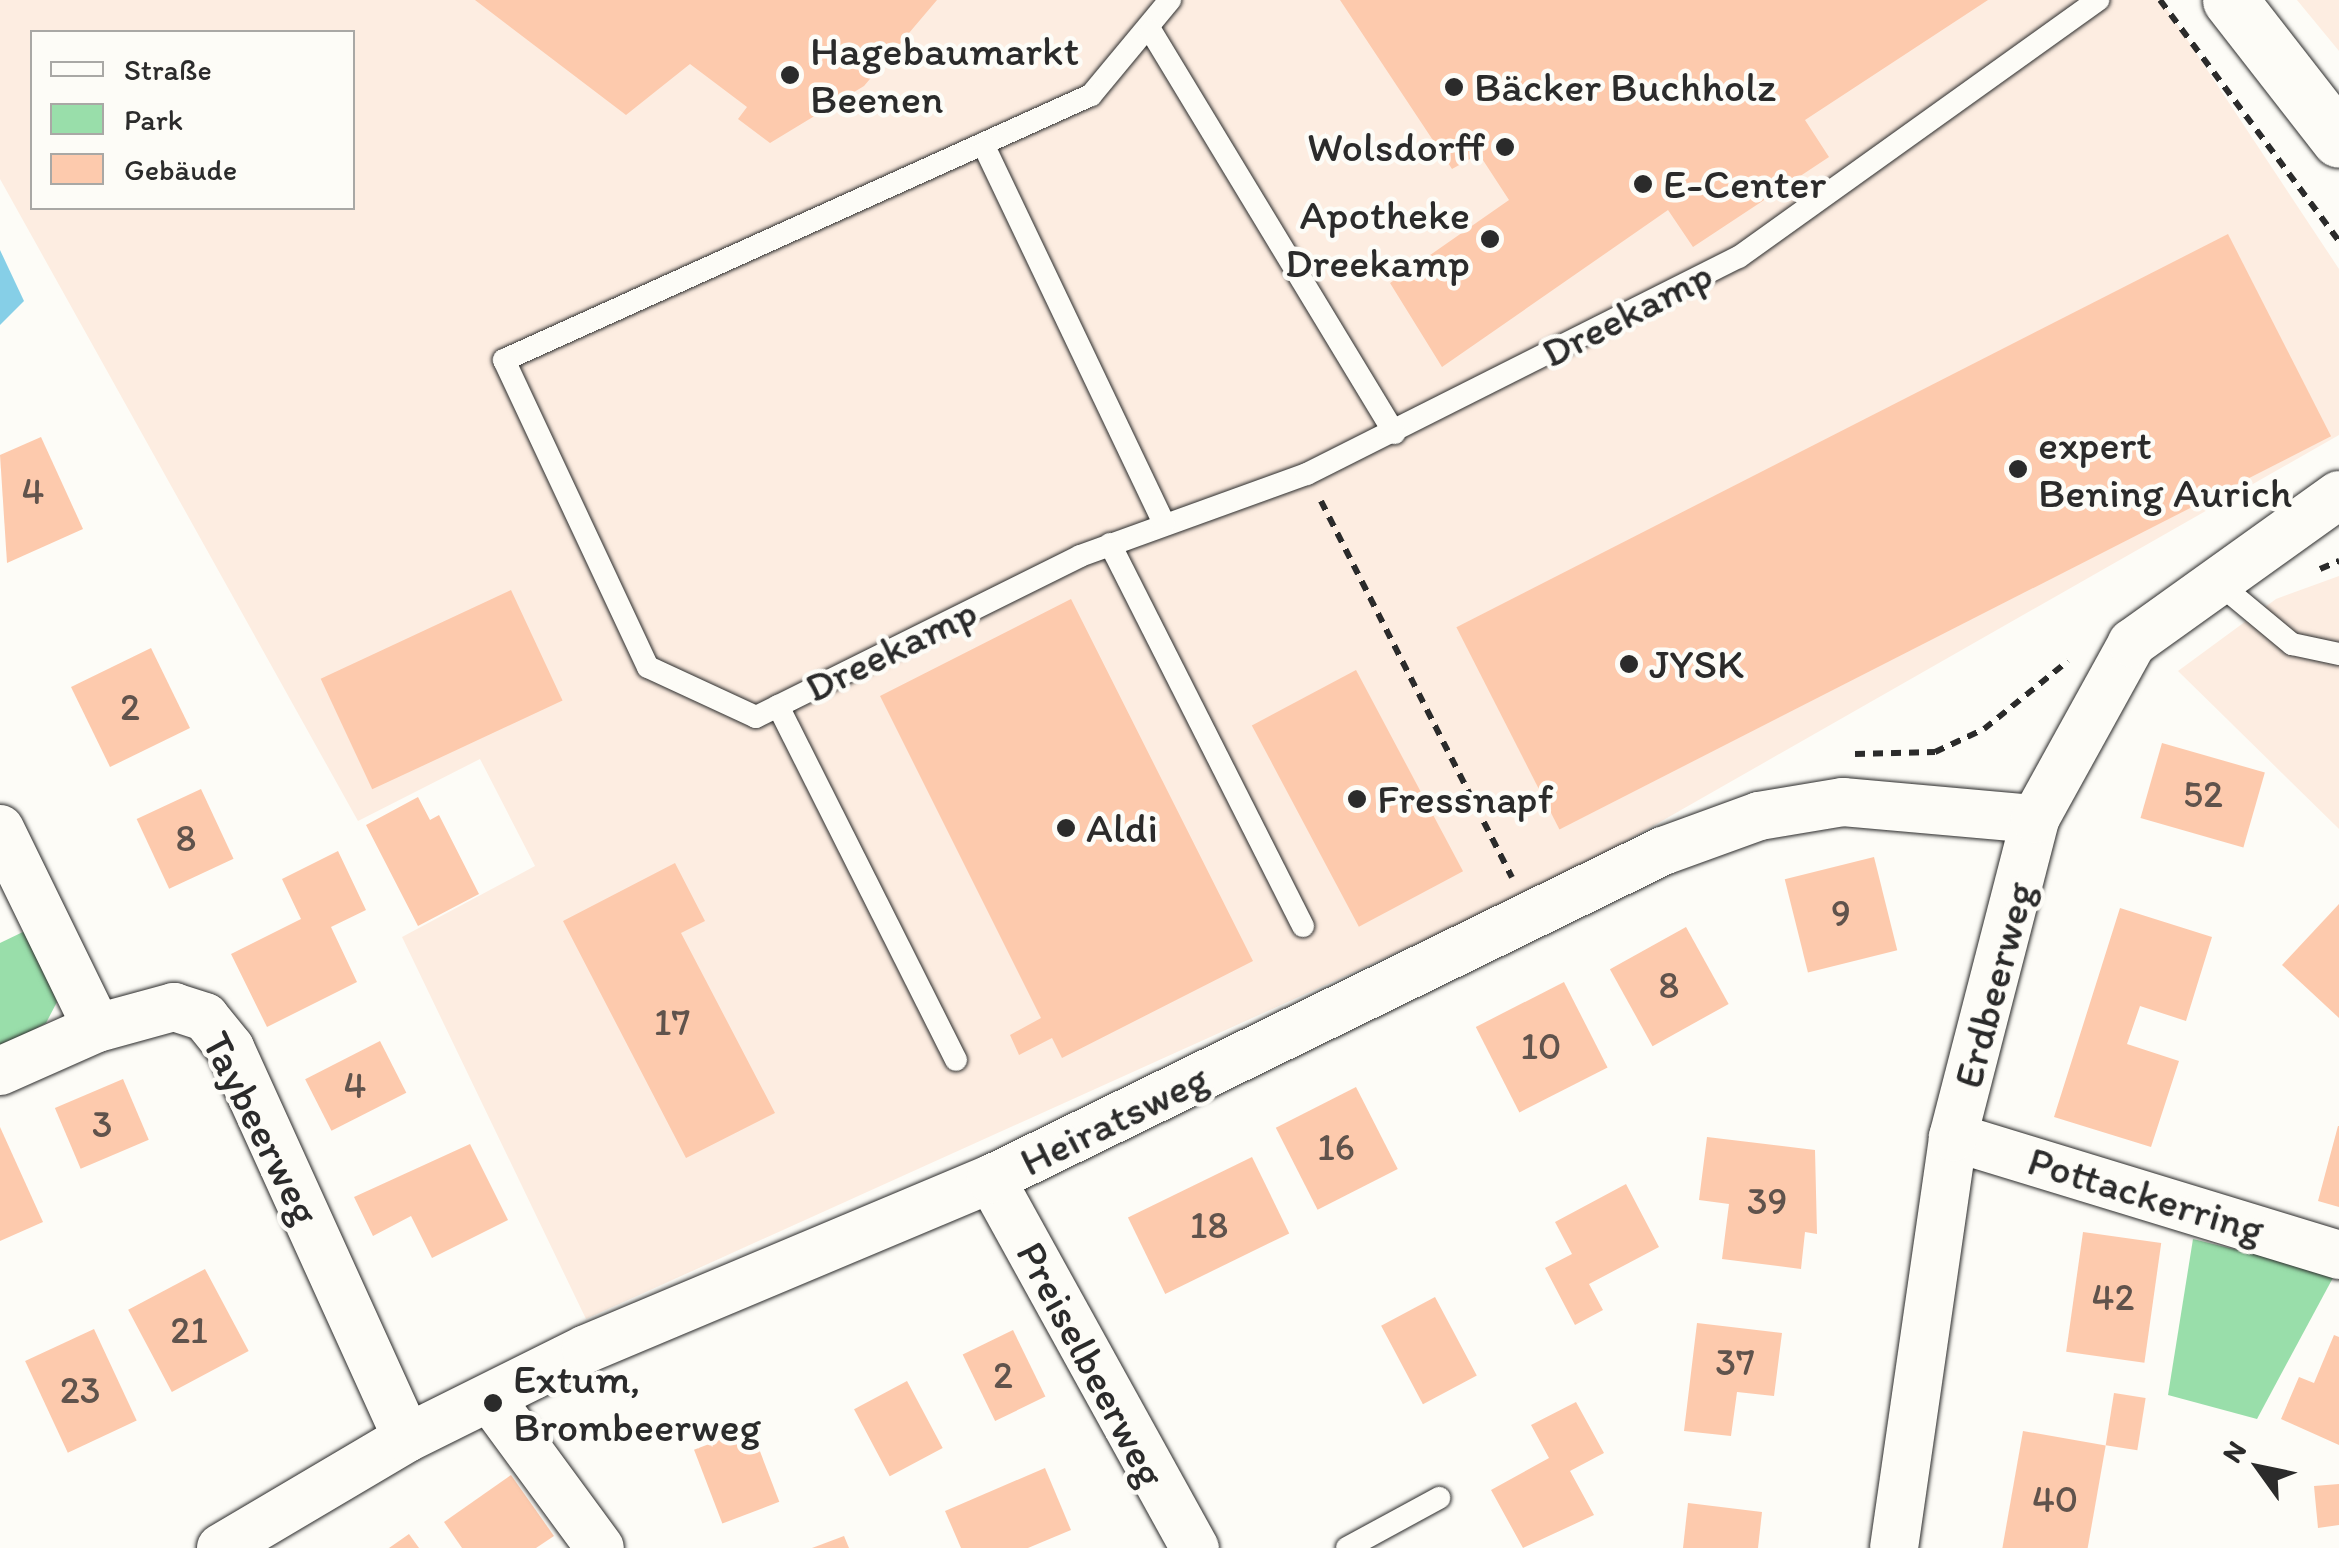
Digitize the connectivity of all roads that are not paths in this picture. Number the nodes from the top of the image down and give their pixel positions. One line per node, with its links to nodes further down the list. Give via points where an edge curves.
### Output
1 (1170, 0): 4 (lane, Dreekamp)
2 (2098, 0): 7 (lane, Dreekamp, via 1739,257)
3 (2230, 0): 5 (street)
4 (1151, 31): 6 (lane, Dreekamp, via 1091,96); 7 (lane)
5 (2339, 140)
6 (983, 144): 9 (lane); 14 (lane, Dreekamp, via 504,360 648,667 756,717)
7 (1394, 433): 9 (lane, Dreekamp, via 1307,474)
8 (2339, 495): 10 (street, Erdbeerweg)
9 (1164, 523): 11 (lane, Dreekamp)
10 (2317, 523): 12 (street, Erdbeerweg)
11 (1110, 544): 14 (lane, Dreekamp); 17 (lane)
12 (2228, 592): 13 (lane, via 2292,644); 15 (street, Erdbeerweg, via 2132,643)
13 (2339, 654)
14 (778, 706): 19 (lane)
15 (2034, 819): 21 (street, Erdbeerweg); 22 (street, Heiratsweg, via 1843,802 1759,816 1663,851)
16 (0, 829): 18 (street)
17 (1303, 926)
18 (97, 1028): 20 (street, Taybeerweg); 25 (street, Taybeerweg, via 174,1007 204,1016 230,1048)
19 (956, 1060)
20 (0, 1071)
21 (1953, 1137): 23 (street, Pottackerring); 31 (street, Erdbeerweg)
22 (990, 1179): 24 (street, Heiratsweg, via 586,1349); 29 (street, Preiselbeerweg)
23 (2339, 1255)
24 (492, 1401): 25 (street, Heiratsweg); 28 (street)
25 (407, 1438): 27 (street, Heiratsweg)
26 (1439, 1498): 30 (lane)
27 (221, 1548)
28 (600, 1548)
29 (1194, 1548)
30 (1347, 1548)
31 (1894, 1548)

